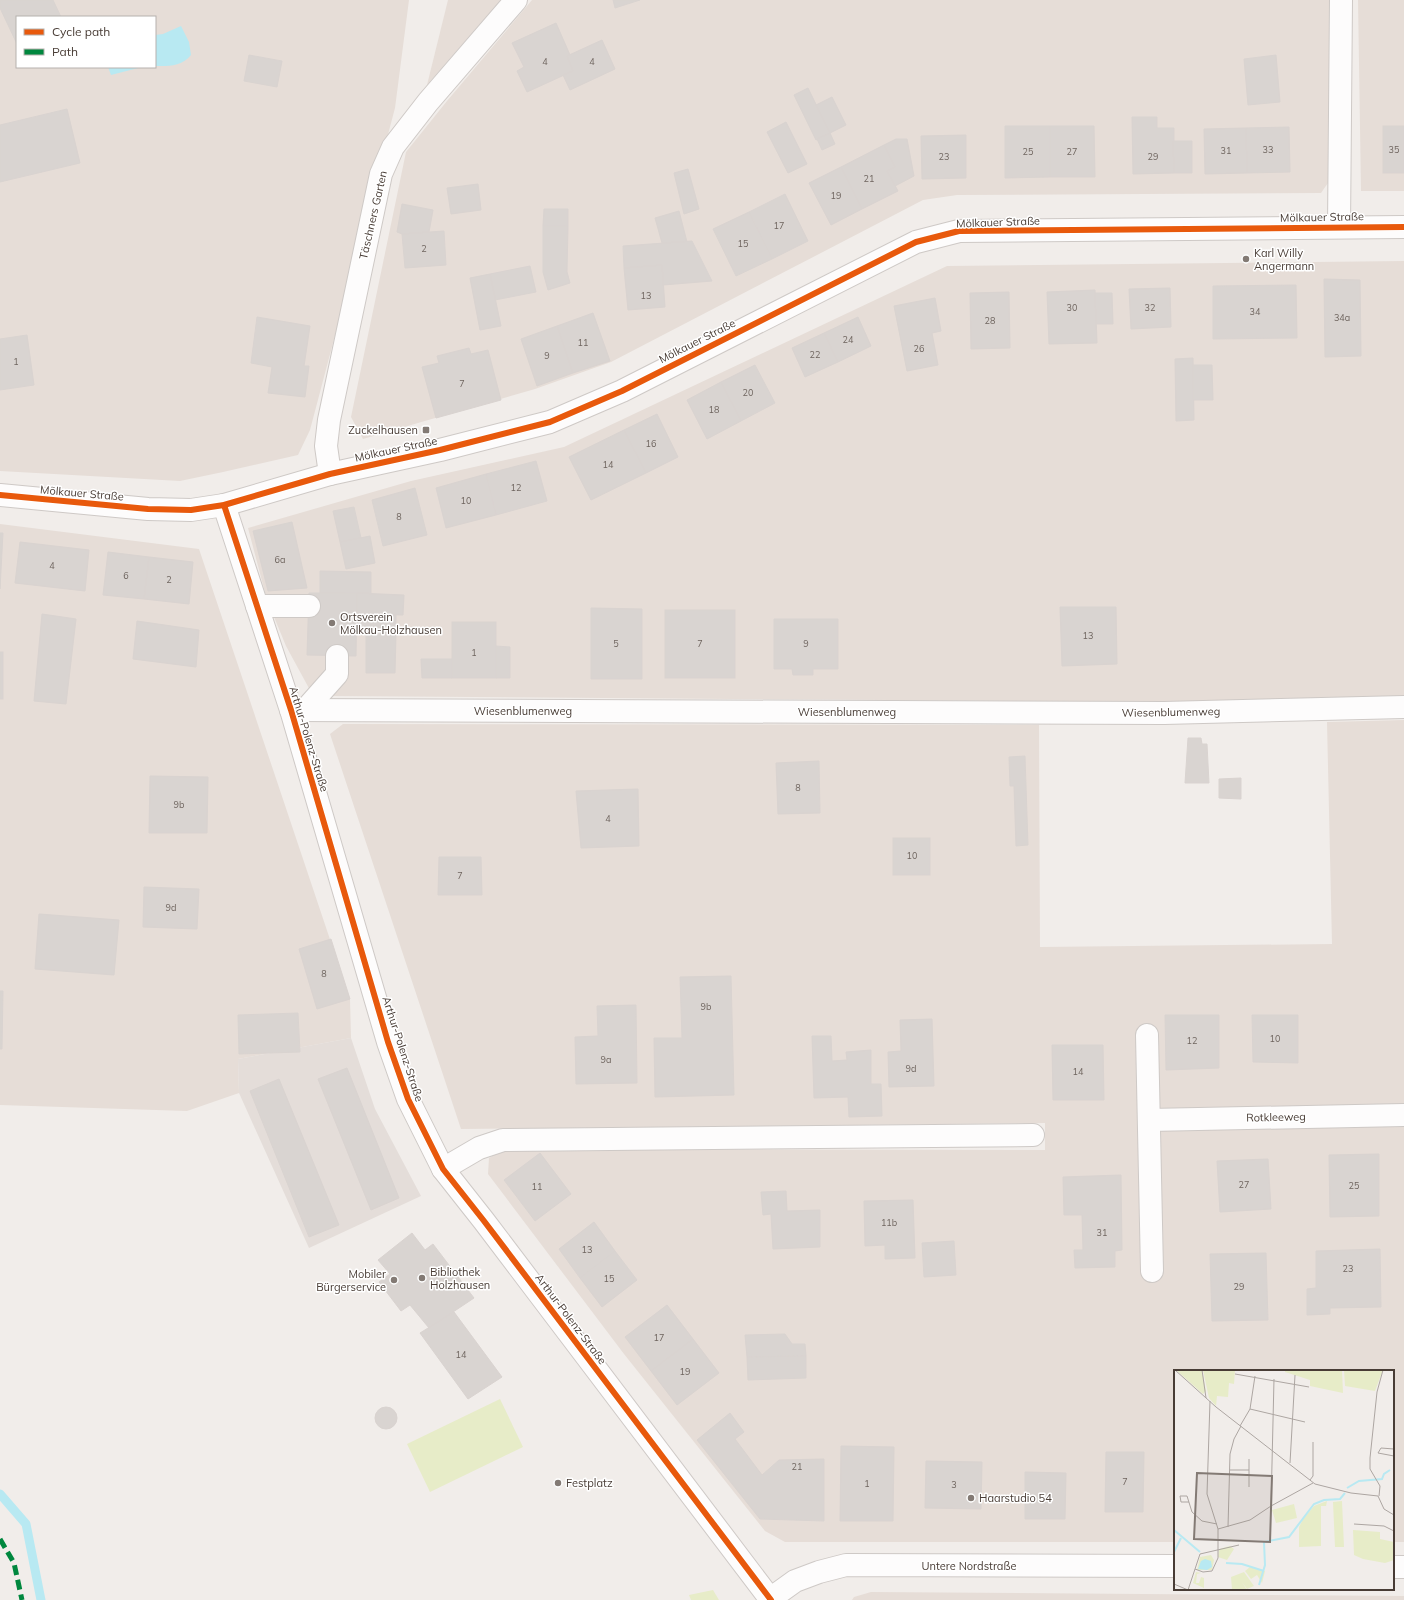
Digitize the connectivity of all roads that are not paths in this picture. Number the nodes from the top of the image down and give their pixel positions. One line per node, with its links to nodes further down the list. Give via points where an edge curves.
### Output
1 (516, 0): 5 (street, Täschners Garten, via 393,147 381,174 329,420 326,446)
2 (1341, 0): 4 (street)
3 (1404, 226): 4 (street, Mölkauer Straße)
4 (1340, 227): 5 (street, Mölkauer Straße, via 960,231 916,242 622,391 550,422)
5 (330, 474): 7 (street, Mölkauer Straße)
6 (0, 495): 7 (street, Mölkauer Straße, via 148,509 191,510)
7 (224, 505): 8 (street, Arthur-Polenz-Straße)
8 (256, 606): 9 (street); 12 (street, Arthur-Polenz-Straße)
9 (309, 606)
10 (337, 656): 12 (street, via 337,674)
11 (1404, 707): 12 (street, Wiesenblumenweg, via 1164,713)
12 (298, 710): 17 (street, Arthur-Polenz-Straße, via 388,1042 408,1099)
13 (1147, 1035): 15 (street)
14 (1404, 1114): 15 (street, Rotkleeweg)
15 (1149, 1120): 18 (street)
16 (1033, 1135): 17 (street, via 503,1140 478,1148)
17 (443, 1169): 22 (street, Arthur-Polenz-Straße)
18 (1152, 1271)
19 (1174, 1566): 22 (street, Untere Nordstraße, via 846,1565 795,1581)
20 (1394, 1567): 21 (street)
21 (1404, 1568)
22 (771, 1599)

